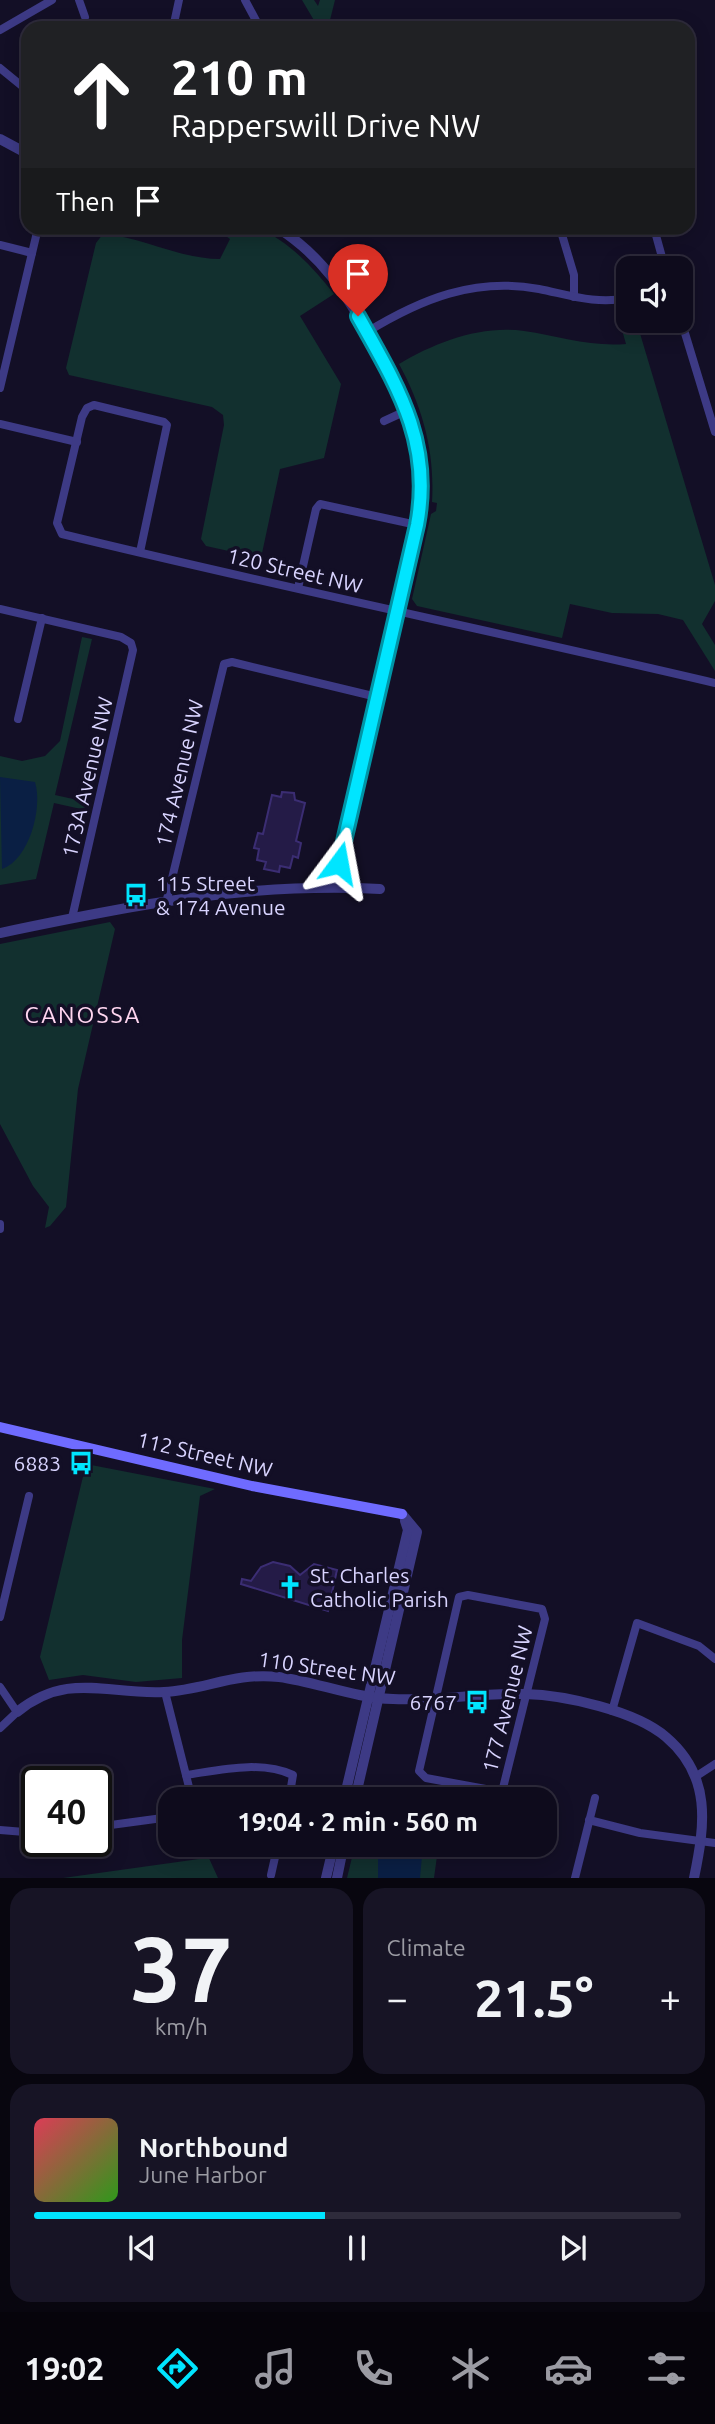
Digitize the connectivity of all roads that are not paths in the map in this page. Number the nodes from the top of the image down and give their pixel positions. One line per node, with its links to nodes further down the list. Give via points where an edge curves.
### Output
1 (51, 0): 8 (street)
2 (79, 0): 5 (street)
3 (179, 0): 6 (street)
4 (246, 0): 7 (street)
5 (85, 18)
6 (174, 21)
7 (256, 21)
8 (0, 30)
9 (0, 68): 10 (street)
10 (21, 85)
11 (0, 139): 12 (street)
12 (21, 150)
13 (36, 235): 18 (street)
14 (289, 235): 22 (street, via 328,269)
15 (562, 235): 20 (street, via 574,275)
16 (655, 235): 19 (street)
17 (0, 245): 18 (street)
18 (32, 253): 24 (street)
19 (661, 256)
20 (574, 297): 21 (street); 22 (street, via 517,286 470,288 415,304)
21 (616, 299)
22 (367, 332): 25 (street)
23 (685, 333): 28 (street)
24 (0, 388)
25 (408, 410): 26 (street); 30 (street, via 421,473)
26 (384, 421)
27 (0, 424): 29 (street)
28 (715, 432)
29 (76, 442): 31 (street, 120 Street NW, via 58,529); 31 (street, via 87,408 97,405 167,425)
30 (417, 525): 32 (street, via 320,504); 34 (street)
31 (140, 552): 32 (street, 120 Street NW)
32 (298, 588): 34 (street, 120 Street NW)
33 (0, 608): 35 (street)
34 (397, 611): 36 (street, 120 Street NW, via 651,664); 37 (street)
35 (42, 618): 38 (street); 42 (street, 173A Avenue NW, via 121,637 134,650)
36 (715, 683)
37 (377, 697): 39 (street); 41 (street, 174 Avenue NW, via 232,662 223,664)
38 (18, 719)
39 (333, 887): 40 (street); 41 (street)
40 (380, 890)
41 (167, 899): 42 (street)
42 (72, 918): 43 (street)
43 (0, 933)
44 (0, 1427): 46 (main road, 112 Street NW, via 256,1487)
45 (29, 1496): 47 (street)
46 (402, 1514): 52 (street, via 417,1532)
47 (0, 1617)
48 (715, 1659): 54 (street, via 699,1646 637,1623)
49 (0, 1686): 55 (street)
50 (165, 1692): 52 (street, 110 Street NW, via 255,1675); 55 (street, 110 Street NW, via 70,1687); 58 (street)
51 (527, 1694): 53 (street, 110 Street NW); 53 (street, 177 Avenue NW, via 502,1792 426,1778 419,1771); 53 (street, 177 Avenue NW, via 542,1609 468,1595 459,1597); 54 (street, 110 Street NW)
52 (372, 1697): 53 (street, 110 Street NW); 62 (street); 63 (street)
53 (434, 1699)
54 (612, 1711): 59 (street, 110 Street NW, via 664,1735 682,1753)
55 (17, 1712): 56 (street)
56 (0, 1728)
57 (715, 1764): 59 (street)
58 (186, 1775): 60 (street); 61 (street, via 247,1767 284,1770 293,1775)
59 (695, 1777): 70 (street, 110 Street NW, via 704,1806)
60 (189, 1787)
61 (291, 1787)
62 (347, 1787)
63 (357, 1787)
64 (595, 1798): 66 (street)
65 (158, 1819): 67 (street)
66 (589, 1820): 70 (street, via 640,1833); 78 (street)
67 (112, 1826)
68 (0, 1830): 69 (street)
69 (21, 1832)
70 (702, 1840): 71 (street); 79 (street, 110 Street NW)
71 (715, 1843)
72 (275, 1857): 75 (street)
73 (331, 1857): 76 (street)
74 (341, 1857): 77 (street)
75 (271, 1875)
76 (326, 1878)
77 (337, 1878)
78 (575, 1878)
79 (694, 1878)

